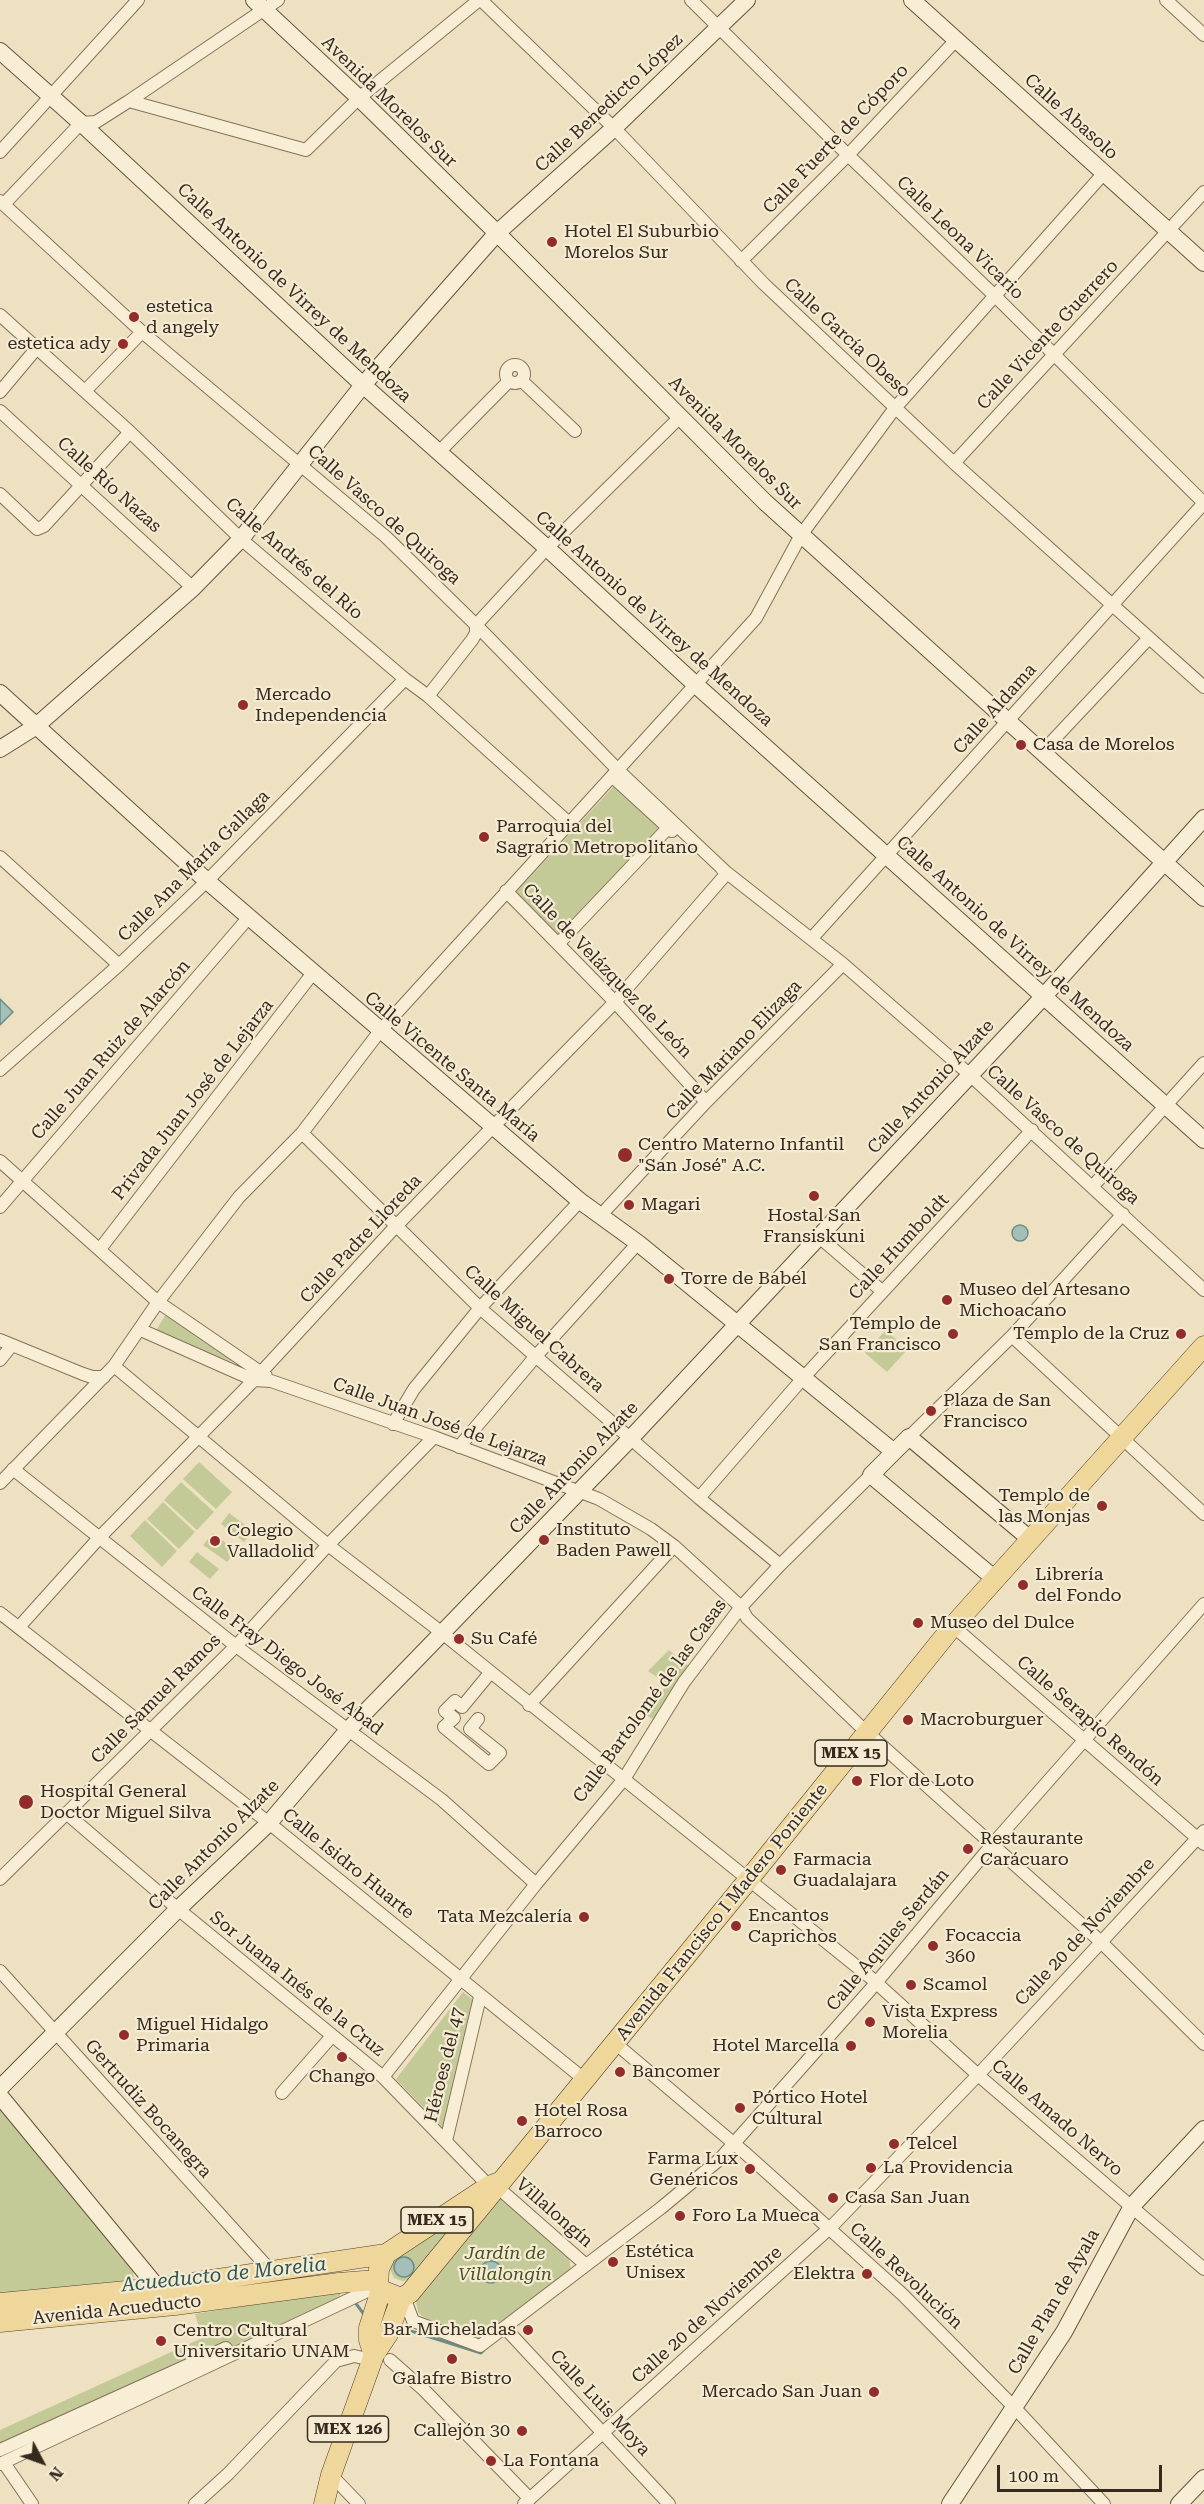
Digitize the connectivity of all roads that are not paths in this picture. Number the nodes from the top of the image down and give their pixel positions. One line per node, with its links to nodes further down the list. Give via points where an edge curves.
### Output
1 (138, 0): 12 (street)
2 (480, 0): 13 (street); 16 (street, Calle García Obeso)
3 (691, 0): 8 (street, Calle Leona Vicario)
4 (747, 0): 8 (street, Calle Benedicto López)
5 (912, 0): 10 (street, Calle Abasolo)
6 (1166, 0): 9 (street)
7 (266, 3): 13 (street, Avenida Morelos Sur); 14 (street)
8 (719, 27): 16 (street, Calle Benedicto López); 18 (street, Calle Leona Vicario)
9 (1204, 35)
10 (956, 40): 18 (street, Calle Fuerte de Cóporo); 19 (street, Calle Abasolo)
11 (0, 51): 12 (street, Calle Antonio de Virrey de Mendoza)
12 (49, 95): 15 (street, Calle Antonio de Virrey de Mendoza); 17 (street)
13 (358, 98): 14 (street, via 306,150); 23 (street, Avenida Morelos Sur)
14 (129, 101): 15 (street, via 96,122)
15 (81, 123): 21 (street); 31 (street, Calle Antonio de Virrey de Mendoza)
16 (614, 128): 23 (street, Calle Benedicto López); 24 (street, Calle García Obeso)
17 (0, 152)
18 (848, 155): 24 (street, Calle Fuerte de Cóporo); 26 (street, Calle Leona Vicario)
19 (1104, 173): 22 (street, Calle Abasolo); 26 (street)
20 (1204, 192): 22 (street, Calle Vicente Guerrero)
21 (2, 203): 28 (street, Calle Vasco de Quiroga)
22 (1168, 231): 25 (street, Calle Abasolo); 30 (street, Calle Vicente Guerrero)
23 (496, 233): 31 (street, Calle Benedicto López); 36 (street, Avenida Morelos Sur)
24 (741, 261): 34 (street, Calle García Obeso)
25 (1204, 263)
26 (996, 297): 30 (street, Calle Leona Vicario); 34 (street)
27 (0, 315): 29 (street, Calle Andrés del Río)
28 (142, 332): 32 (street); 40 (street, Calle Vasco de Quiroga)
29 (36, 349): 32 (street, Calle Andrés del Río); 33 (street)
30 (1054, 355): 41 (street, Calle Vicente Guerrero); 44 (street, Calle Leona Vicario)
31 (363, 385): 39 (street, Calle Antonio de Virrey de Mendoza); 40 (street, Calle Benedicto López)
32 (85, 391): 38 (street, Calle Andrés del Río)
33 (0, 392)
34 (895, 408): 41 (street, Calle García Obeso); 45 (street)
35 (0, 411): 42 (street, Calle Río Nazas)
36 (681, 416): 45 (street, Avenida Morelos Sur); 47 (street)
37 (575, 431): 39 (street, via 515,381)
38 (129, 432): 42 (street); 46 (street, Calle Andrés del Río)
39 (439, 452): 47 (street, Calle Antonio de Virrey de Mendoza)
40 (300, 463): 46 (street, Calle Benedicto López); 50 (street, Calle Vasco de Quiroga, via 386,537)
41 (954, 463): 49 (street, Calle García Obeso)
42 (82, 484): 43 (street, via 37,529); 48 (street, Calle Río Nazas)
43 (0, 494)
44 (1204, 503): 49 (street, Calle Aldama)
45 (801, 535): 53 (street, via 756,618); 57 (street, Avenida Morelos Sur)
46 (241, 539): 48 (street, Calle Benedicto López); 52 (street, Calle Andrés del Río)
47 (547, 548): 50 (street); 53 (street, Calle Antonio de Virrey de Mendoza)
48 (193, 588): 58 (street, Calle Benedicto López)
49 (1112, 605): 51 (street, Calle García Obeso); 57 (street, Calle Aldama)
50 (476, 625): 56 (street, via 472,640); 61 (street, Calle Vasco de Quiroga)
51 (1149, 638): 54 (street, Calle García Obeso); 60 (street)
52 (405, 679): 56 (street, Calle Andrés del Río); 69 (street, Calle Ana María Gallaga)
53 (696, 685): 61 (street); 65 (street, Calle Antonio de Virrey de Mendoza)
54 (1204, 687)
55 (0, 693): 58 (street, Calle Vicente Santa María)
56 (428, 696): 63 (street, Calle Andrés del Río)
57 (1008, 720): 60 (street, Avenida Morelos Sur); 65 (street, Calle Aldama)
58 (35, 727): 59 (street, Calle Benedicto López); 69 (street, Calle Vicente Santa María)
59 (0, 749)
60 (1043, 751): 67 (street, Avenida Morelos Sur)
61 (616, 774): 63 (street); 64 (street, Calle Vasco de Quiroga); 68 (street, Calle Vasco de Quiroga)
62 (1204, 818): 67 (street, Calle Antonio Alzate)
63 (570, 824): 70 (street)
64 (668, 828): 68 (street, Calle Vasco de Quiroga); 74 (street)
65 (887, 856): 73 (street, Calle Aldama); 78 (street, Calle Antonio de Virrey de Mendoza)
66 (0, 857): 76 (street)
67 (1164, 863): 71 (street, Avenida Morelos Sur); 78 (street, Calle Antonio Alzate)
68 (727, 873): 73 (street, Calle Vasco de Quiroga); 79 (street, Calle Padre Lloreda)
69 (207, 881): 72 (street, Calle Vicente Santa María); 76 (street, Calle Ana María Gallaga)
70 (506, 891): 74 (street, Calle de Velázquez de León); 80 (street)
71 (1204, 898)
72 (249, 917): 77 (street, Calle Vicente Santa María); 91 (street, Calle Juan Ruiz de Alarcón)
73 (812, 938): 75 (street, Calle Vasco de Quiroga)
74 (558, 944): 79 (street, Calle de Velázquez de León)
75 (843, 964): 83 (street, Calle Vasco de Quiroga); 84 (street, Calle Mariano Elizaga)
76 (119, 965): 82 (street, Calle Ana María Gallaga)
77 (313, 973): 80 (street, Calle Vicente Santa María); 100 (street, Privada Juan José de Lejarza)
78 (1044, 996): 83 (street, Calle Antonio Alzate); 85 (street, Calle Antonio de Virrey de Mendoza)
79 (615, 1002): 84 (street, Calle de Velázquez de León); 86 (street, Calle Padre Lloreda)
80 (380, 1031): 86 (street, Calle Vicente Santa María); 88 (street)
81 (1204, 1063): 85 (street)
82 (0, 1070)
83 (969, 1074): 87 (street, Calle Vasco de Quiroga); 98 (street, Calle Antonio Alzate)
84 (706, 1102): 96 (street, Calle Mariano Elizaga)
85 (1166, 1105): 89 (street, Calle Antonio de Virrey de Mendoza); 92 (street)
86 (493, 1127): 93 (street, Calle Vicente Santa María); 97 (street, Calle Padre Lloreda)
87 (1032, 1130): 92 (street, Calle Vasco de Quiroga); 102 (street, Calle Humboldt)
88 (302, 1133): 97 (street, Calle Miguel Cabrera); 103 (street, via 238,1197)
89 (1204, 1140)
90 (0, 1161): 91 (street, Calle Juan José de Lejarza)
91 (22, 1181): 94 (street, Calle Juan Ruiz de Alarcón); 100 (street, Calle Juan José de Lejarza)
92 (1093, 1186): 95 (street, Calle Vasco de Quiroga)
93 (580, 1201): 96 (street, Calle Vicente Santa María); 104 (street)
94 (0, 1207)
95 (1123, 1214): 101 (street, Calle Vasco de Quiroga); 107 (street, Calle Bartolomé de las Casas)
96 (601, 1215): 99 (street, Calle Vicente Santa María)
97 (396, 1226): 104 (street, Calle Miguel Cabrera); 114 (street, Calle Padre Lloreda)
98 (818, 1236): 102 (street); 105 (street, Calle Antonio Alzate)
99 (638, 1243): 105 (street, Calle Vicente Santa María); 111 (street)
100 (100, 1249): 103 (street, Calle Juan José de Lejarza)
101 (1204, 1290)
102 (882, 1291): 116 (street, Calle Humboldt)
103 (159, 1302): 106 (street); 114 (street, Calle Juan José de Lejarza)
104 (480, 1308): 111 (street, Calle Miguel Cabrera); 117 (street, via 414,1389)
105 (737, 1324): 116 (street, Calle Vicente Santa María); 122 (street, Calle Antonio Alzate)
106 (141, 1330): 113 (street); 114 (street, Calle Juan José de Lejarza)
107 (1012, 1335): 119 (street); 121 (street, Calle Bartolomé de las Casas)
108 (0, 1340): 109 (street)
109 (12, 1345): 112 (street); 115 (street, via 83,1374)
110 (1204, 1346): 119 (main road, Avenida Francisco I Madero Poniente / MEX 15)
111 (536, 1356): 122 (street, Calle Miguel Cabrera); 123 (street)
112 (0, 1360)
113 (114, 1366): 115 (street); 118 (street, Calle Amado Nervo)
114 (258, 1376): 117 (street, Calle Juan José de Lejarza); 118 (street, Calle Padre Lloreda)
115 (104, 1377): 125 (street)
116 (804, 1377): 124 (street, Calle Vicente Santa María); 129 (street, Calle Humboldt)
117 (393, 1424): 120 (street, Calle Juan José de Lejarza)
118 (196, 1436): 131 (street, Calle Padre Lloreda); 133 (street, Calle Amado Nervo)
119 (1122, 1436): 130 (street); 132 (main road, Avenida Francisco I Madero Poniente / MEX 15)
120 (434, 1437): 123 (street, Calle Juan José de Lejarza); 133 (street, Calle Samuel Ramos)
121 (909, 1437): 124 (street, Calle Bartolomé de las Casas); 132 (street)
122 (630, 1439): 128 (street, Calle Antonio Alzate); 129 (street, Calle Miguel Cabrera)
123 (459, 1447): 128 (street, Calle Juan José de Lejarza)
124 (894, 1452): 126 (street, Calle Bartolomé de las Casas)
125 (13, 1469): 127 (street); 131 (street, Calle Fray Diego José Abad)
126 (871, 1475): 135 (street, Calle Bartolomé de las Casas); 136 (street)
127 (0, 1483)
128 (579, 1491): 134 (street, Calle Juan José de Lejarza, via 626,1513); 142 (street, Calle Antonio Alzate)
129 (699, 1498): 135 (street, Calle Miguel Cabrera)
130 (1204, 1514)
131 (99, 1538): 141 (street, Calle Padre Lloreda); 143 (street, Calle Fray Diego José Abad)
132 (1030, 1539): 136 (main road, Avenida Francisco I Madero Poniente / MEX 15)
133 (328, 1545): 142 (street, Calle Amado Nervo); 143 (street, Calle Samuel Ramos)
134 (674, 1546): 138 (street, Calle Juan José de Lejarza); 145 (street)
135 (780, 1565): 138 (street, Calle Bartolomé de las Casas)
136 (994, 1579): 140 (main road, Avenida Francisco I Madero Poniente / MEX 15)
137 (1204, 1604): 150 (street, Calle Aquiles Serdán)
138 (741, 1607): 149 (street, Calle Juan José de Lejarza, via 747,1618); 151 (street, Calle Bartolomé de las Casas, via 684,1682)
139 (0, 1613): 141 (street, Calle Isidro Huarte)
140 (953, 1626): 149 (main road, Avenida Francisco I Madero Poniente / MEX 15); 150 (street, Calle Serapio Rendón)
141 (19, 1627): 147 (street, Calle Isidro Huarte)
142 (441, 1632): 144 (street, Calle Amado Nervo); 148 (street, Calle Antonio Alzate)
143 (236, 1646): 147 (street, Calle Samuel Ramos); 148 (street, Calle Fray Diego José Abad)
144 (490, 1673): 145 (street, Calle Amado Nervo); 146 (street, via 462,1707 455,1701 445,1711 454,1718 444,1727 489,1764 500,1753 470,1729)
145 (529, 1705): 151 (street, Calle Amado Nervo)
146 (478, 1719)
147 (150, 1730): 152 (street, Calle Samuel Ramos); 153 (street, Calle Isidro Huarte)
148 (348, 1730): 153 (street, Calle Antonio Alzate); 158 (street, Calle Fray Diego José Abad, via 442,1800)
149 (867, 1732): 155 (street, Calle Juan José de Lejarza); 157 (main road, Avenida Francisco I Madero Poniente / MEX 15)
150 (1084, 1740): 154 (street, Calle Serapio Rendón); 155 (street, Calle Aquiles Serdán)
151 (624, 1779): 157 (street, Calle Amado Nervo); 158 (street, Calle Bartolomé de las Casas)
152 (66, 1814): 156 (street, Calle Samuel Ramos); 159 (street, Sor Juana Inés de la Cruz)
153 (269, 1823): 159 (street, Calle Antonio Alzate); 162 (street, Calle Isidro Huarte)
154 (1202, 1838): 160 (street, Calle 20 de Noviembre)
155 (991, 1846): 160 (street, Calle Juan José de Lejarza); 163 (street, Calle Aquiles Serdán)
156 (0, 1879)
157 (749, 1879): 163 (street, Calle Amado Nervo); 167 (main road, Avenida Francisco I Madero Poniente / MEX 15)
158 (536, 1884): 162 (street, Calle Bartolomé de las Casas)
159 (178, 1909): 165 (street, Calle Antonio Alzate); 166 (street, Sor Juana Inés de la Cruz)
160 (1100, 1941): 168 (street, Calle Juan José de Lejarza); 169 (street, Calle 20 de Noviembre)
161 (0, 1971): 165 (street, Gertrudiz Bocanegra)
162 (460, 1980): 164 (street, Calle Isidro Huarte); 170 (street, Calle Bartolomé de las Casas)
163 (876, 1982): 169 (street, Calle Amado Nervo); 177 (street, Calle Aquiles Serdán)
164 (480, 1997): 171 (street, Calle Isidro Huarte); 176 (street, Héroes del 47)
165 (54, 2033): 172 (street, Calle Antonio Alzate); 184 (street, Gertrudiz Bocanegra)
166 (332, 2036): 170 (street, Sor Juana Inés de la Cruz); 173 (street)
167 (615, 2043): 171 (main road, Avenida Francisco I Madero Poniente / MEX 15); 177 (street, Calle Revolución)
168 (1204, 2044)
169 (978, 2075): 179 (street, Calle Amado Nervo); 180 (street, Calle 20 de Noviembre)
170 (383, 2077): 176 (street, Sor Juana Inés de la Cruz)
171 (585, 2080): 178 (main road, Avenida Francisco I Madero Poniente / MEX 15)
172 (0, 2088)
173 (282, 2093)
174 (0, 2096): 186 (street)
175 (1204, 2129): 179 (street, Calle Plan de Ayala)
176 (446, 2141): 178 (street, Sor Juana Inés de la Cruz)
177 (735, 2144): 180 (street, Calle Revolución); 182 (street, Calle Aquiles Serdán)
178 (496, 2185): 181 (main road, MEX 15); 182 (street, Villalongín); 188 (main road, MEX 15, via 410,2294)
179 (1132, 2206): 183 (street, Calle Amado Nervo); 193 (street, Calle Plan de Ayala, via 1064,2332)
180 (829, 2228): 193 (street, Calle Revolución, via 902,2294); 194 (street, Calle 20 de Noviembre)
181 (386, 2254): 184 (main road, Avenida Acueducto / MEX 15); 185 (main road, MEX 15)
182 (586, 2265): 191 (street, Calle Aquiles Serdán)
183 (1204, 2269)
184 (271, 2271): 186 (main road, Avenida Acueducto / MEX 15)
185 (378, 2285): 188 (main road); 190 (main road, Avenida Acueducto, via 316,2286 175,2306); 192 (main road, MEX 126, via 369,2333); 196 (street)
186 (158, 2288): 189 (main road, Avenida Acueducto / MEX 15)
187 (351, 2292): 195 (street)
188 (403, 2297): 191 (street, Calle Aquiles Serdán, via 413,2321 480,2346); 192 (main road, MEX 126)
189 (0, 2303)
190 (0, 2322)
191 (505, 2328): 194 (street, Calle Luis Moya)
192 (379, 2358): 197 (main road, MEX 126); 199 (street, via 424,2390); 201 (street, via 354,2356 336,2361)
193 (1014, 2407): 205 (street, Calle Plan de Ayala); 206 (street, Calle Revolución)
194 (604, 2433): 199 (street, Calle 20 de Noviembre); 204 (street, Calle Luis Moya)
195 (0, 2450)
196 (2, 2464): 200 (street)
197 (331, 2475): 202 (main road, MEX 126); 203 (street)
198 (1204, 2478): 207 (street)
199 (527, 2501)
200 (32, 2504)
201 (195, 2504)
202 (324, 2504)
203 (359, 2504)
204 (669, 2504)
205 (950, 2504)
206 (1104, 2504)
207 (1179, 2504)

